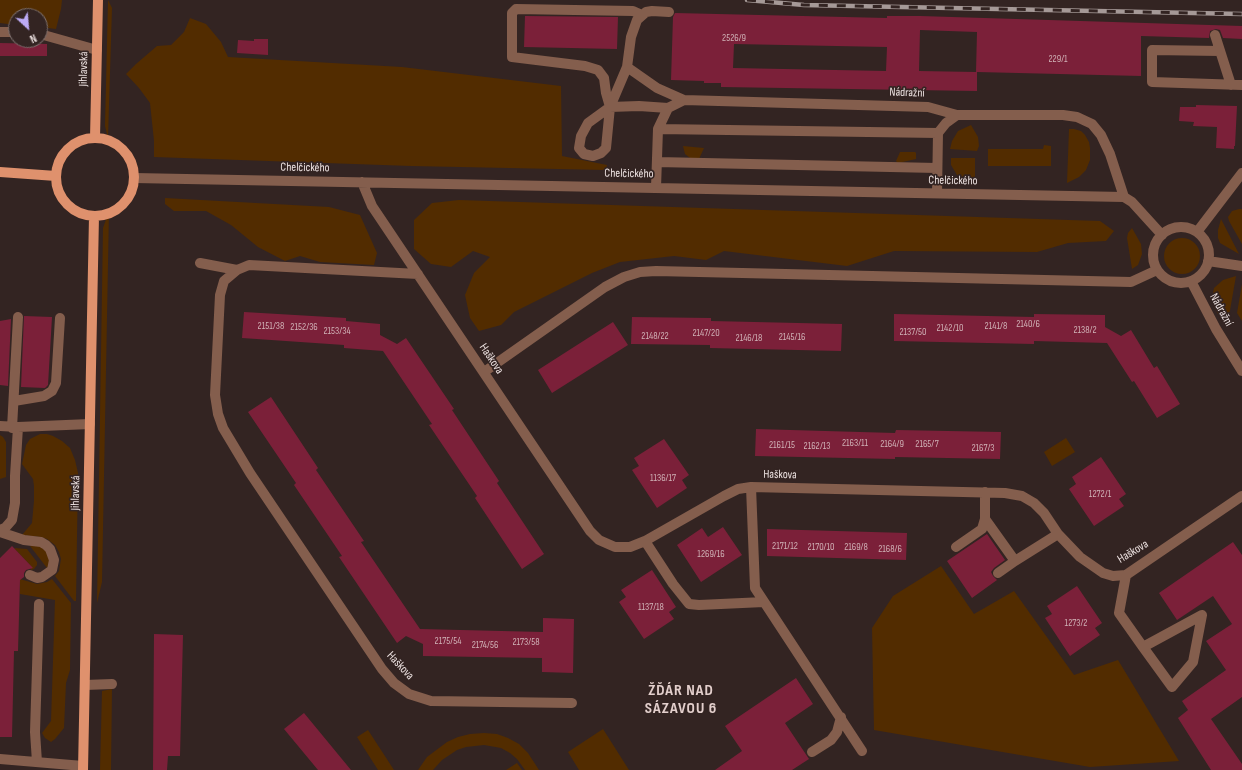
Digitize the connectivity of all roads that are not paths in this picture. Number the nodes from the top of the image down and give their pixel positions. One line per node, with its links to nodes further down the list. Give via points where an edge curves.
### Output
1 (98, 0): 6 (main road, Jihlavská)
2 (669, 12): 3 (street, via 652,11)
3 (642, 15): 8 (street, via 637,20 631,37); 12 (street, via 633,11 516,9 512,13 512,57 585,66 598,70 604,78)
4 (1215, 35): 7 (street)
5 (48, 36): 6 (street)
6 (97, 50): 17 (main road, Jihlavská)
7 (1220, 51): 9 (street); 9 (street, via 1152,50 1152,82)
8 (627, 67): 11 (street, via 657,88); 12 (street)
9 (1231, 85): 10 (street)
10 (1242, 85)
11 (684, 100): 13 (street, Nádražní); 14 (street, Nádražní, via 928,106)
12 (610, 107): 12 (street, via 606,148 593,156 584,154 579,148 581,136 588,123); 13 (street)
13 (668, 108): 15 (street)
14 (957, 115): 16 (street); 27 (street, Nádražní, via 1063,114 1092,124 1101,135 1110,154)
15 (658, 130): 16 (street); 18 (street)
16 (938, 133): 19 (street)
17 (95, 138): 22 (main road, via 80,140 68,149 59,161); 23 (main road, via 109,141 121,148 130,160)
18 (657, 162): 19 (street); 25 (street)
19 (937, 168): 26 (street)
20 (0, 172): 22 (main road)
21 (1242, 173): 29 (street)
22 (56, 176): 28 (main road, via 59,192 68,206 83,214)
23 (134, 178): 24 (street, Chelčického); 28 (main road, via 131,193 122,205 109,213)
24 (362, 182): 25 (street, Chelčického); 36 (street, Haškova, via 372,206)
25 (656, 188): 26 (street, Chelčického)
26 (937, 193): 27 (street, Chelčického)
27 (1124, 197): 30 (street, via 1132,202)
28 (94, 216): 43 (main road, Jihlavská)
29 (1197, 232): 30 (street, via 1187,228 1176,228); 31 (street, via 1207,244)
30 (1162, 235): 35 (street, via 1153,251)
31 (1208, 261): 33 (street); 37 (street, via 1202,273)
32 (200, 264): 34 (street)
33 (1242, 266)
34 (237, 270): 36 (street, via 249,265); 63 (street, Haškova, via 224,281 220,295 215,395 223,428 250,473 382,669 409,694 431,701)
35 (1157, 270): 37 (street, via 1172,282); 41 (street, via 1132,282 640,272 605,287)
36 (418, 274): 41 (street, Haškova)
37 (1191, 281): 40 (street, Nádražní)
38 (18, 317): 42 (street)
39 (60, 318): 42 (street, via 56,383 52,391 44,396)
40 (1242, 370)
41 (484, 372): 52 (street, Haškova, via 590,531 599,540 615,547 630,547)
42 (14, 401): 45 (street)
43 (90, 424): 45 (street); 62 (main road, Jihlavská)
44 (0, 426): 45 (street)
45 (15, 427): 50 (street, via 15,502 12,520)
46 (751, 487): 47 (street, Haškova); 52 (street, Haškova, via 738,489 724,496); 58 (street, via 755,588)
47 (985, 492): 49 (street); 51 (street, Haškova, via 1022,496 1044,513)
48 (1242, 496): 57 (street, Haškova)
49 (985, 519): 53 (street, via 982,530); 54 (street)
50 (0, 531): 56 (street, via 24,540 41,542 50,549 54,560 52,570 42,577)
51 (1058, 534): 54 (street); 57 (street, Haškova, via 1080,557 1103,572 1113,576)
52 (645, 541): 58 (street, via 689,604)
53 (956, 547)
54 (1015, 561): 55 (street)
55 (998, 573)
56 (30, 575)
57 (1126, 575): 60 (street, via 1119,613)
58 (764, 602): 64 (street)
59 (39, 604): 68 (street, via 35,732)
60 (1142, 647): 60 (street, via 1172,687 1193,662 1202,615)
61 (112, 684): 62 (street)
62 (85, 685): 69 (main road, Jihlavská)
63 (572, 703)
64 (840, 717): 65 (street); 66 (street, via 837,732 831,740)
65 (862, 751)
66 (812, 752)
67 (0, 759): 68 (street)
68 (37, 762): 69 (street)
69 (83, 768)

